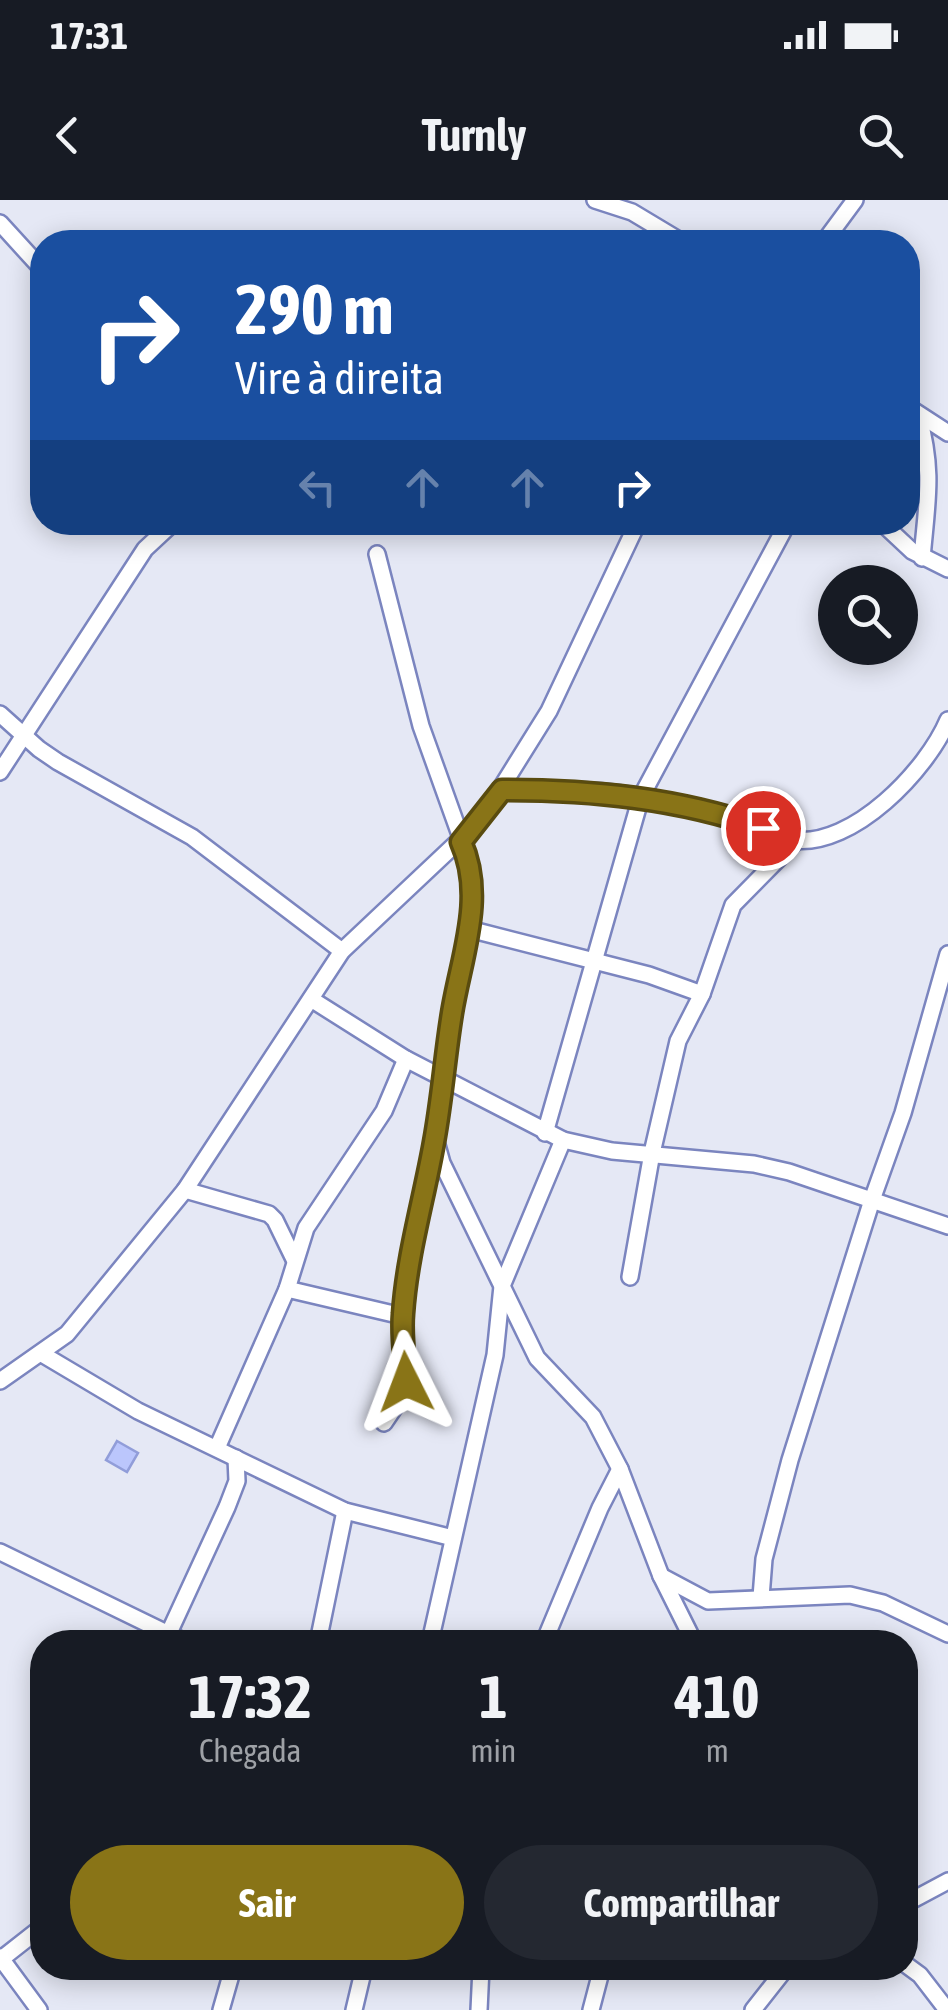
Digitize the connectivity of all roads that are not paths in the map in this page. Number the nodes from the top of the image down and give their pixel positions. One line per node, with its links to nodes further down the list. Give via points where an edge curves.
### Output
1 (595, 200): 4 (street)
2 (855, 200): 5 (street)
3 (0, 224): 6 (street)
4 (662, 230)
5 (833, 230)
6 (30, 257)
7 (920, 415): 9 (street)
8 (920, 428): 15 (street, via 930,486)
9 (948, 433)
10 (161, 535): 19 (street)
11 (632, 535): 22 (street, via 549,711)
12 (781, 535): 23 (street)
13 (896, 535): 15 (street)
14 (377, 554): 25 (street, via 421,726)
15 (922, 558): 16 (street)
16 (948, 568)
17 (0, 714): 19 (street)
18 (948, 720): 20 (street)
19 (23, 735): 21 (street); 27 (street, via 58,762 192,836)
20 (944, 741): 24 (street, via 864,818 842,831)
21 (0, 772)
22 (502, 790): 23 (street); 25 (street)
23 (641, 797): 24 (street); 29 (street)
24 (796, 840): 30 (street, via 733,905)
25 (461, 842): 26 (street, via 472,890); 27 (street)
26 (469, 930): 29 (street); 33 (street)
27 (342, 951): 31 (street)
28 (948, 954): 39 (street)
29 (596, 961): 30 (street); 34 (street)
30 (702, 994): 37 (street, via 678,1041)
31 (311, 999): 32 (street); 38 (street)
32 (406, 1059): 33 (street); 41 (street, via 384,1112 316,1210)
33 (443, 1078): 34 (street); 35 (street)
34 (545, 1132): 36 (street)
35 (435, 1138): 43 (street); 45 (street)
36 (564, 1140): 37 (street); 43 (street)
37 (652, 1153): 39 (street, via 754,1164); 42 (street)
38 (185, 1190): 41 (street, via 269,1214); 46 (street, via 67,1334)
39 (872, 1200): 40 (street); 58 (street, via 790,1460)
40 (948, 1226)
41 (294, 1259): 44 (street)
42 (630, 1277)
43 (502, 1286): 52 (street, via 537,1358 593,1417); 55 (street, via 495,1356)
44 (286, 1289): 45 (street); 49 (street)
45 (402, 1316): 48 (street, via 405,1392)
46 (42, 1354): 47 (street); 49 (street)
47 (0, 1381)
48 (384, 1423)
49 (216, 1448): 50 (street)
50 (236, 1458): 51 (street); 53 (street)
51 (256, 1468): 53 (street); 54 (street)
52 (620, 1469): 57 (street); 64 (street)
53 (237, 1481): 61 (street)
54 (346, 1510): 55 (street); 62 (street)
55 (453, 1538): 63 (street)
56 (0, 1552): 60 (street)
57 (662, 1576): 59 (street); 65 (street)
58 (761, 1597): 59 (street); 67 (street, via 850,1596)
59 (708, 1601): 66 (street)
60 (160, 1630)
61 (170, 1630)
62 (321, 1630)
63 (433, 1630)
64 (549, 1630)
65 (687, 1630)
66 (693, 1630)
67 (948, 1634)
68 (948, 1881): 69 (street)
69 (918, 1897)
70 (30, 1936): 71 (street)
71 (1, 1959): 78 (street)
72 (918, 1974): 84 (street)
73 (229, 1980): 79 (street)
74 (361, 1980): 80 (street)
75 (481, 1980): 81 (street)
76 (599, 1980): 82 (street)
77 (776, 1980): 83 (street)
78 (40, 2010)
79 (220, 2010)
80 (354, 2010)
81 (479, 2010)
82 (591, 2010)
83 (752, 2010)
84 (947, 2010)

